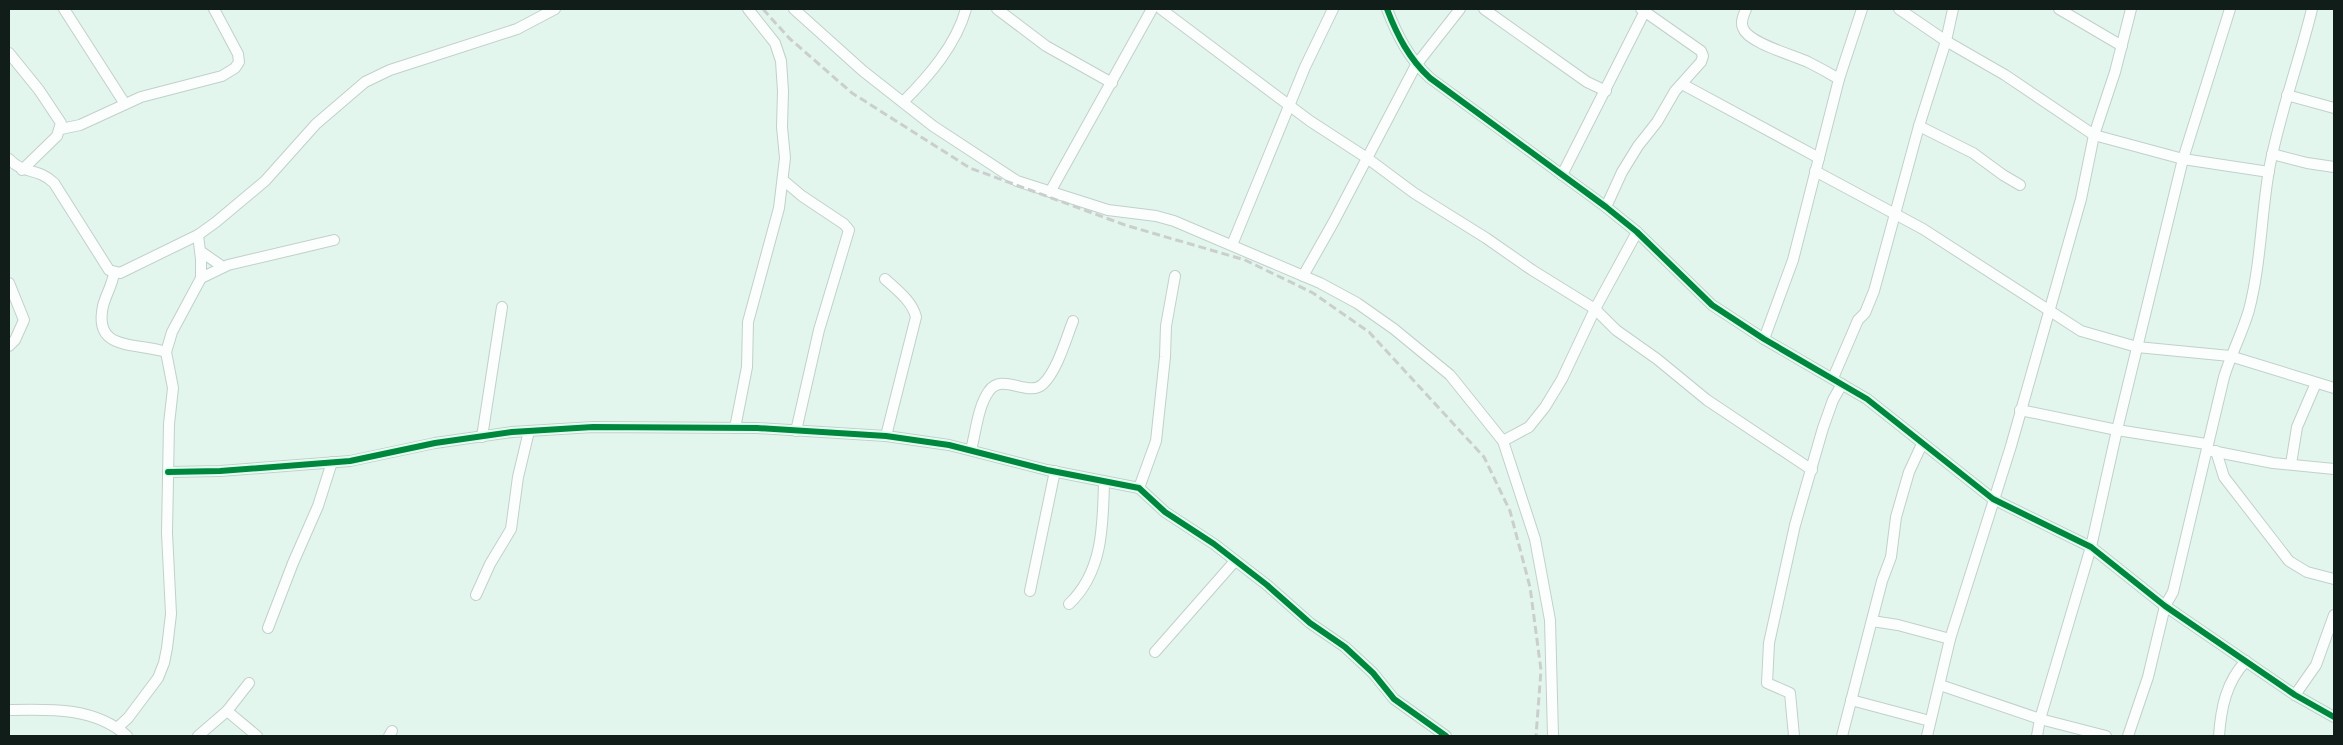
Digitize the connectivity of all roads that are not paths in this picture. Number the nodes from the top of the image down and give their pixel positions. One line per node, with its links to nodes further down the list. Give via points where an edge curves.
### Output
1 (64, 9): 33 (street)
2 (214, 9): 33 (street, via 238,54 239,62 235,68 214,79)
3 (555, 9): 55 (street, via 517,29 390,70 365,82 316,124 265,181)
4 (748, 9): 49 (street, via 775,43 781,61)
5 (794, 9): 32 (street)
6 (966, 9): 32 (street, via 963,22 951,43)
7 (997, 9): 28 (street, via 1046,46)
8 (1152, 9): 28 (street)
9 (1161, 9): 34 (street)
10 (1334, 9): 34 (street)
11 (1387, 9): 26 (street)
12 (1460, 9): 26 (street)
13 (1484, 9): 30 (street, via 1587,82)
14 (1746, 9): 27 (street, via 1742,21 1747,33 1772,49 1806,61)
15 (1862, 9): 27 (street)
16 (1899, 9): 23 (street)
17 (1953, 9): 23 (street)
18 (2059, 9): 24 (street)
19 (2131, 9): 24 (street)
20 (2230, 9): 43 (street)
21 (2312, 9): 31 (street)
22 (1643, 10): 29 (street, via 1702,53 1701,62); 30 (street)
23 (1946, 42): 36 (street); 38 (street, via 2005,75)
24 (2122, 46): 38 (street)
25 (9, 52): 37 (street, via 56,114)
26 (1416, 65): 40 (street); 48 (street, via 1454,98)
27 (1839, 79): 41 (street)
28 (1112, 83): 51 (street)
29 (1682, 84): 41 (street); 52 (street, via 1622,172)
30 (1606, 91): 48 (street)
31 (2288, 94): 35 (street); 39 (street)
32 (903, 102): 51 (street, via 933,126 1017,181)
33 (125, 104): 37 (street, via 80,125)
34 (1289, 105): 40 (street); 57 (street)
35 (2334, 108)
36 (1919, 126): 50 (street, via 1974,153); 53 (street)
37 (61, 129): 45 (street)
38 (2094, 136): 43 (street); 68 (street, via 2081,199)
39 (2272, 154): 44 (street); 47 (street)
40 (1367, 158): 62 (street); 67 (street, via 1431,205)
41 (1819, 158): 46 (street)
42 (9, 159): 45 (street)
43 (2183, 159): 47 (street); 72 (street)
44 (2334, 167)
45 (22, 170): 60 (street, via 46,175 54,183 93,247)
46 (1815, 171): 53 (street); 70 (street, via 1793,260)
47 (2269, 172): 74 (street, via 2249,308 2241,336)
48 (1562, 175): 52 (street)
49 (783, 180): 79 (street, via 779,208 748,322 747,367); 82 (street, via 849,230 819,330)
50 (2020, 185)
51 (1050, 192): 57 (street, via 1108,210 1174,220)
52 (1606, 207): 54 (street)
53 (1895, 214): 68 (street); 75 (street, via 1874,291 1865,314 1858,320)
54 (1637, 232): 67 (street); 70 (street, via 1712,305)
55 (198, 235): 58 (street); 60 (street, via 127,271)
56 (334, 240): 59 (street)
57 (1232, 245): 62 (street)
58 (200, 251): 59 (street); 63 (street)
59 (224, 267): 63 (street)
60 (114, 273): 73 (street, via 102,311 106,335 118,342)
61 (1175, 276): 96 (street, via 1166,326 1156,442)
62 (1304, 276): 85 (street, via 1356,303 1450,375)
63 (201, 278): 73 (street, via 172,332)
64 (885, 279): 83 (street, via 907,299 916,317)
65 (9, 283): 71 (street, via 24,320)
66 (502, 307): 84 (street)
67 (1595, 309): 85 (street, via 1562,379 1537,419 1529,428); 92 (street, via 1616,330 1707,400)
68 (2049, 312): 72 (street, via 2088,334); 78 (street)
69 (1073, 321): 88 (street, via 1044,384 1033,388 1001,384 990,389 984,399)
70 (1764, 339): 75 (street)
71 (9, 346)
72 (2137, 346): 74 (street); 80 (street)
73 (166, 352): 94 (street, via 173,388)
74 (2230, 356): 76 (street); 87 (street)
75 (1838, 381): 86 (street); 92 (street)
76 (2316, 383): 77 (street); 90 (street, via 2297,427)
77 (2334, 388)
78 (2020, 410): 80 (street); 97 (street)
79 (735, 428): 81 (street, via 639,426); 82 (street)
80 (2117, 430): 87 (street); 98 (street)
81 (529, 431): 84 (street); 102 (street, via 511,529)
82 (796, 431): 83 (street)
83 (886, 436): 88 (street)
84 (482, 437): 89 (street)
85 (1502, 441): 124 (street, via 1535,539 1550,620)
86 (1922, 444): 97 (street); 106 (street, via 1909,472 1896,517 1891,557)
87 (2209, 449): 90 (street); 100 (street, via 2224,477 2289,560 2307,572); 104 (street, via 2173,592)
88 (971, 450): 93 (street)
89 (332, 462): 94 (street); 107 (street, via 318,506)
90 (2291, 464): 91 (street)
91 (2334, 468)
92 (1812, 470): 125 (street, via 1795,524 1769,643 1766,679 1769,686 1790,693)
93 (1055, 471): 95 (street); 101 (street)
94 (168, 472): 120 (street, via 171,614 164,663 149,691)
95 (1104, 482): 96 (street); 103 (street, via 1100,544 1089,579)
96 (1139, 488): 99 (street, via 1164,512 1192,528)
97 (1993, 499): 98 (street); 108 (street)
98 (2091, 547): 104 (street); 118 (street)
99 (1236, 561): 109 (street); 123 (street, via 1310,623 1345,647 1394,699)
100 (2334, 579)
101 (1030, 591)
102 (476, 595)
103 (1069, 604)
104 (2165, 606): 110 (street); 130 (street, via 2148,677)
105 (2334, 615): 113 (street, via 2316,665)
106 (1872, 621): 108 (street); 114 (street)
107 (268, 628)
108 (1950, 639): 112 (street)
109 (1155, 652)
110 (2246, 661): 113 (street); 131 (street, via 2228,688)
111 (249, 683): 116 (street)
112 (1940, 685): 118 (street); 119 (street)
113 (2295, 695): 117 (street)
114 (1851, 700): 119 (street); 126 (street)
115 (9, 710): 120 (street, via 74,712 102,720)
116 (226, 712): 121 (street); 122 (street)
117 (2334, 717)
118 (2040, 719): 128 (street); 129 (street)
119 (1930, 721): 127 (street)
120 (119, 733)
121 (198, 736)
122 (257, 736)
123 (1446, 736)
124 (1552, 736)
125 (1794, 736)
126 (1842, 736)
127 (1927, 736)
128 (2037, 736)
129 (2106, 736)
130 (2128, 736)
131 (2219, 736)

